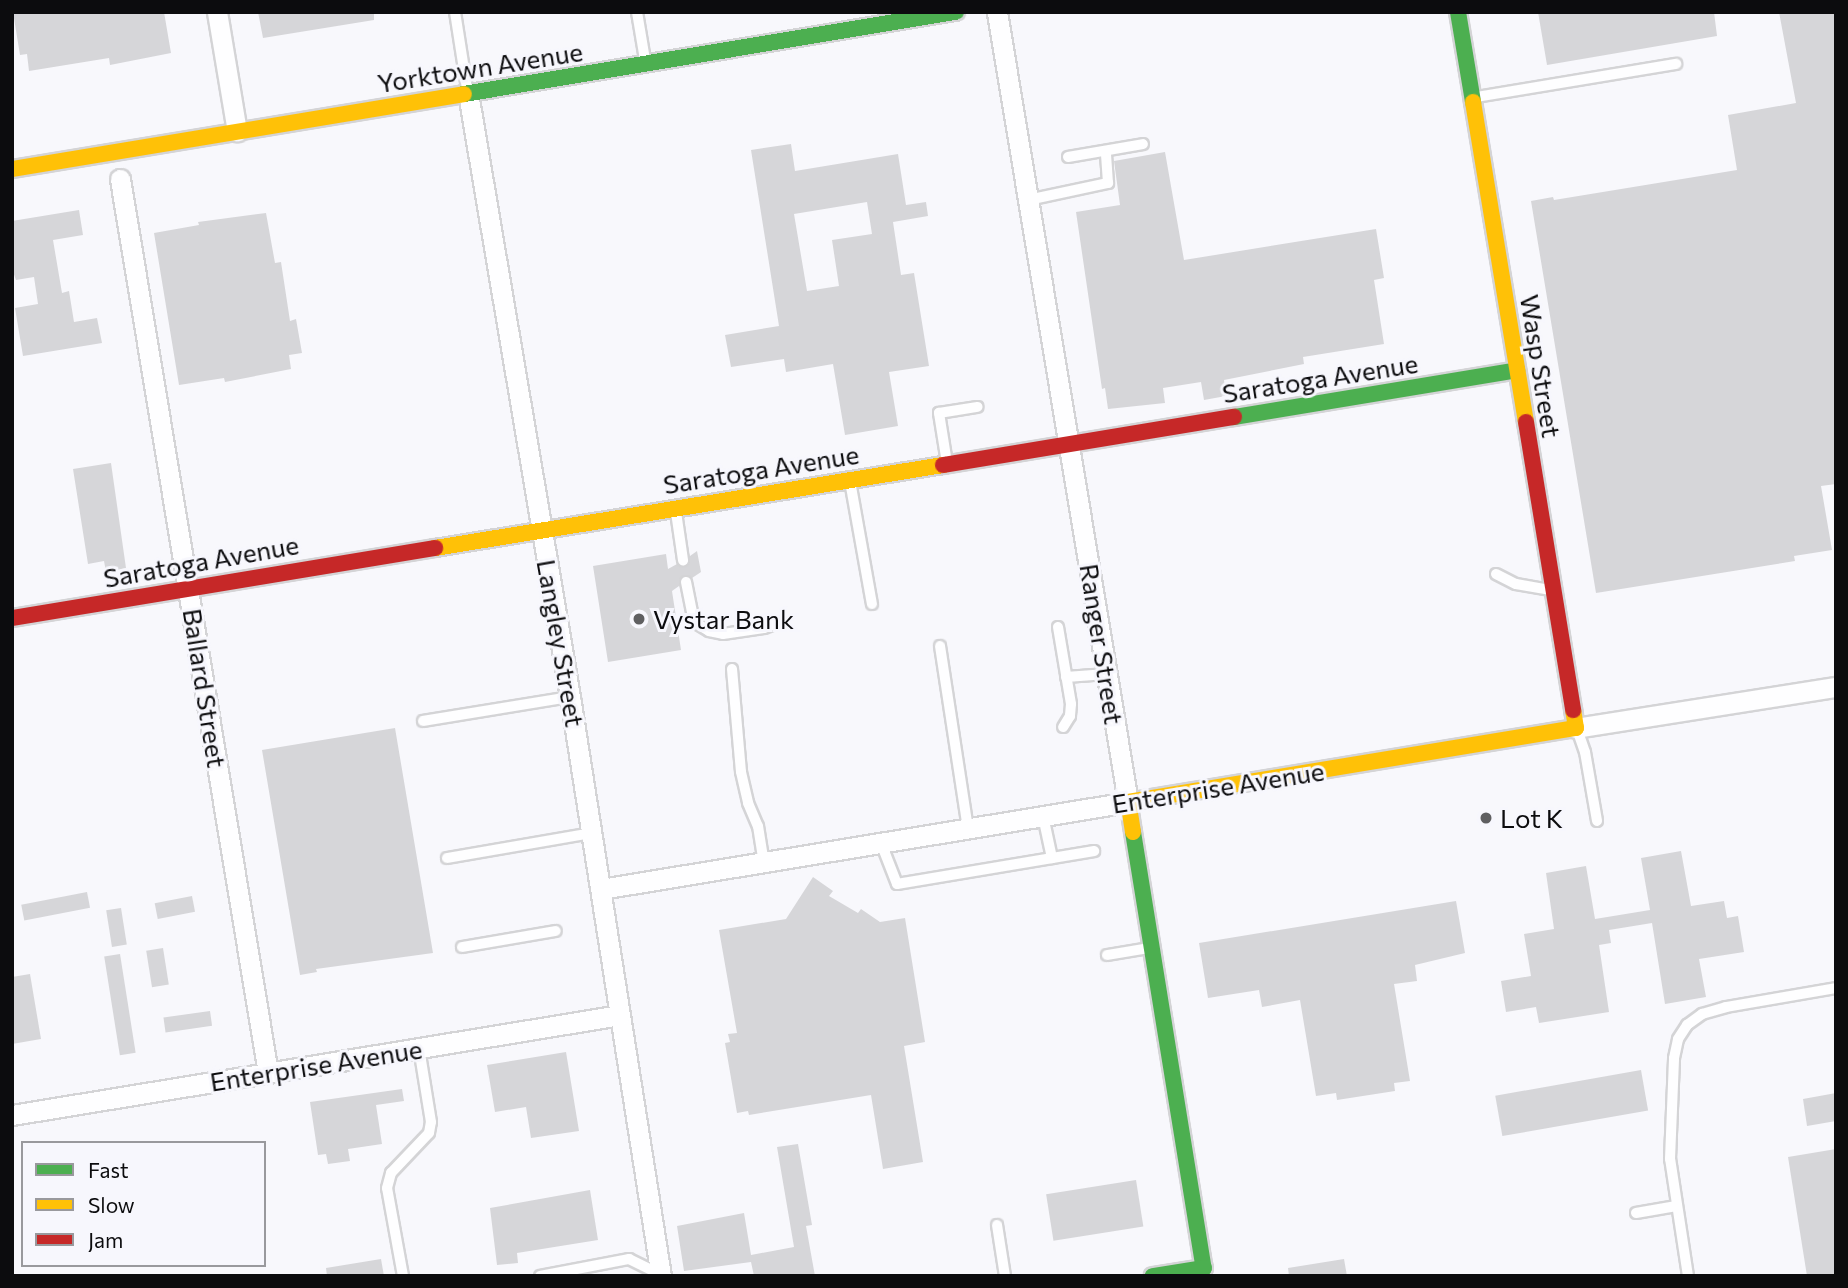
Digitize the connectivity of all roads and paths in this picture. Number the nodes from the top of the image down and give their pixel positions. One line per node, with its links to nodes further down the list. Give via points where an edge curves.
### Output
1 (217, 12): 11 (street)
2 (455, 12): 9 (lane, Langley Street)
3 (637, 12): 7 (lane)
4 (956, 12): 7 (main road, Yorktown Avenue)
5 (997, 12): 17 (street, Ranger Street)
6 (1458, 12): 10 (main road, Wasp Street)
7 (645, 64): 9 (main road, Yorktown Avenue)
8 (1676, 64): 10 (lane)
9 (468, 93): 11 (main road, Yorktown Avenue); 24 (street, Langley Street)
10 (1472, 98): 18 (main road, Wasp Street)
11 (237, 131): 15 (main road, Yorktown Avenue)
12 (1143, 144): 13 (lane)
13 (1106, 151): 14 (lane); 17 (lane, via 1108,183)
14 (1068, 157)
15 (12, 169)
16 (120, 179): 28 (street, Ballard Street)
17 (1028, 200): 20 (street, Ranger Street)
18 (1517, 370): 20 (main road, Saratoga Avenue); 29 (main road, Wasp Street)
19 (978, 407): 21 (lane, via 939,413)
20 (1068, 443): 21 (main road, Saratoga Avenue); 36 (street, Ranger Street)
21 (947, 464): 22 (main road, Saratoga Avenue)
22 (850, 479): 23 (main road, Saratoga Avenue); 30 (lane)
23 (675, 508): 24 (main road, Saratoga Avenue); 25 (lane)
24 (542, 529): 28 (main road, Saratoga Avenue); 39 (street, Langley Street)
25 (683, 560)
26 (1496, 574): 29 (lane, via 1516,584)
27 (686, 582): 32 (lane, via 694,622 709,631 723,634)
28 (188, 589): 31 (main road, Saratoga Avenue); 61 (street, Ballard Street)
29 (1553, 591): 42 (main road, Wasp Street)
30 (872, 604)
31 (12, 618)
32 (779, 622)
33 (1058, 627): 37 (lane)
34 (940, 646): 46 (lane)
35 (732, 669): 52 (lane, via 741,772)
36 (1107, 674): 37 (lane); 43 (street, Ranger Street)
37 (1066, 677): 41 (lane, via 1071,704)
38 (1836, 687): 42 (street, Enterprise Avenue)
39 (570, 697): 40 (lane); 47 (street, Langley Street)
40 (423, 721)
41 (1063, 727)
42 (1576, 728): 43 (main road, Enterprise Avenue); 45 (lane)
43 (1128, 802): 44 (street, Enterprise Avenue); 56 (main road, Ranger Street)
44 (1043, 816): 46 (street, Enterprise Avenue); 51 (lane)
45 (1597, 821)
46 (968, 828): 48 (street, Enterprise Avenue)
47 (592, 833): 50 (lane); 53 (street, Langley Street)
48 (881, 843): 51 (lane, via 897,884); 52 (street, Enterprise Avenue)
49 (1094, 851): 51 (lane)
50 (447, 858)
51 (1052, 858)
52 (764, 862): 53 (street, Enterprise Avenue)
53 (601, 889): 59 (street, Langley Street)
54 (556, 931): 55 (lane)
55 (462, 947)
56 (1153, 948): 57 (lane); 66 (main road, Ranger Street)
57 (1107, 955)
58 (1836, 988): 63 (lane, via 1726,1007 1687,1025 1674,1058 1670,1159)
59 (620, 1015): 60 (street, Enterprise Avenue); 67 (street, Langley Street)
60 (419, 1048): 61 (street, Enterprise Avenue); 68 (lane, via 429,1133 391,1173 387,1188)
61 (268, 1073): 62 (street, Enterprise Avenue)
62 (12, 1115)
63 (1676, 1206): 64 (lane); 72 (lane)
64 (1636, 1213)
65 (997, 1225): 70 (lane)
66 (1204, 1272): 71 (main road)
67 (661, 1275): 69 (lane, via 629,1259)
68 (403, 1276)
69 (540, 1276)
70 (1005, 1276)
71 (1153, 1276)
72 (1688, 1276)

